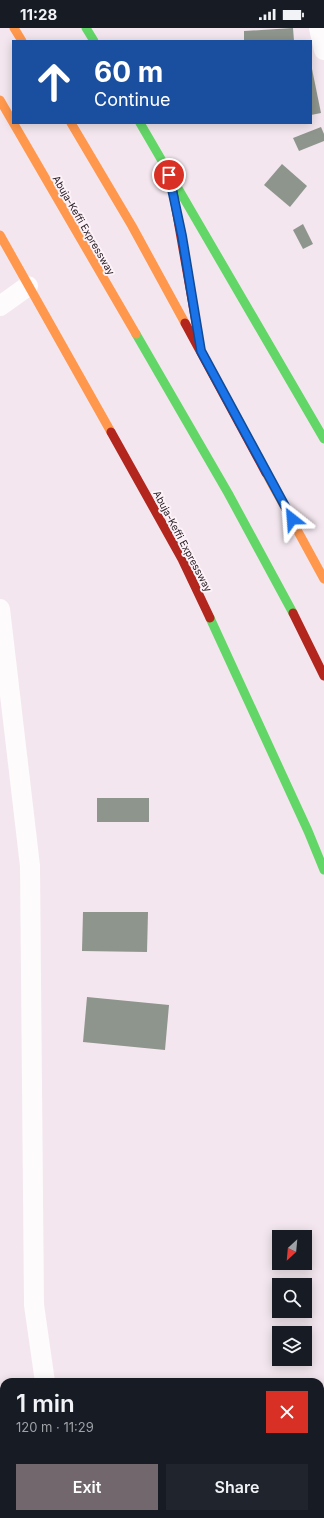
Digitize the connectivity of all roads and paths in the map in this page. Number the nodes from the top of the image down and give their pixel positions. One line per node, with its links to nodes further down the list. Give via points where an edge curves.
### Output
1 (14, 28): 4 (highway)
2 (86, 28): 5 (highway)
3 (319, 28): 6 (street)
4 (21, 40)
5 (93, 40)
6 (324, 50)
7 (0, 100): 8 (highway, Abuja-Keffi Expressway)
8 (12, 121)
9 (14, 124): 20 (highway, Abuja-Keffi Expressway, via 228,493 306,637)
10 (72, 124): 16 (highway)
11 (141, 124): 12 (highway)
12 (169, 175): 16 (highway); 17 (highway)
13 (0, 234): 14 (highway, Abuja-Keffi Expressway)
14 (28, 286): 15 (street); 21 (highway, Abuja-Keffi Expressway, via 182,559)
15 (0, 306)
16 (201, 351): 18 (highway)
17 (324, 440)
18 (324, 579)
19 (0, 609): 22 (street, via 30,866 34,1305)
20 (324, 676)
21 (324, 870)
22 (44, 1378)

